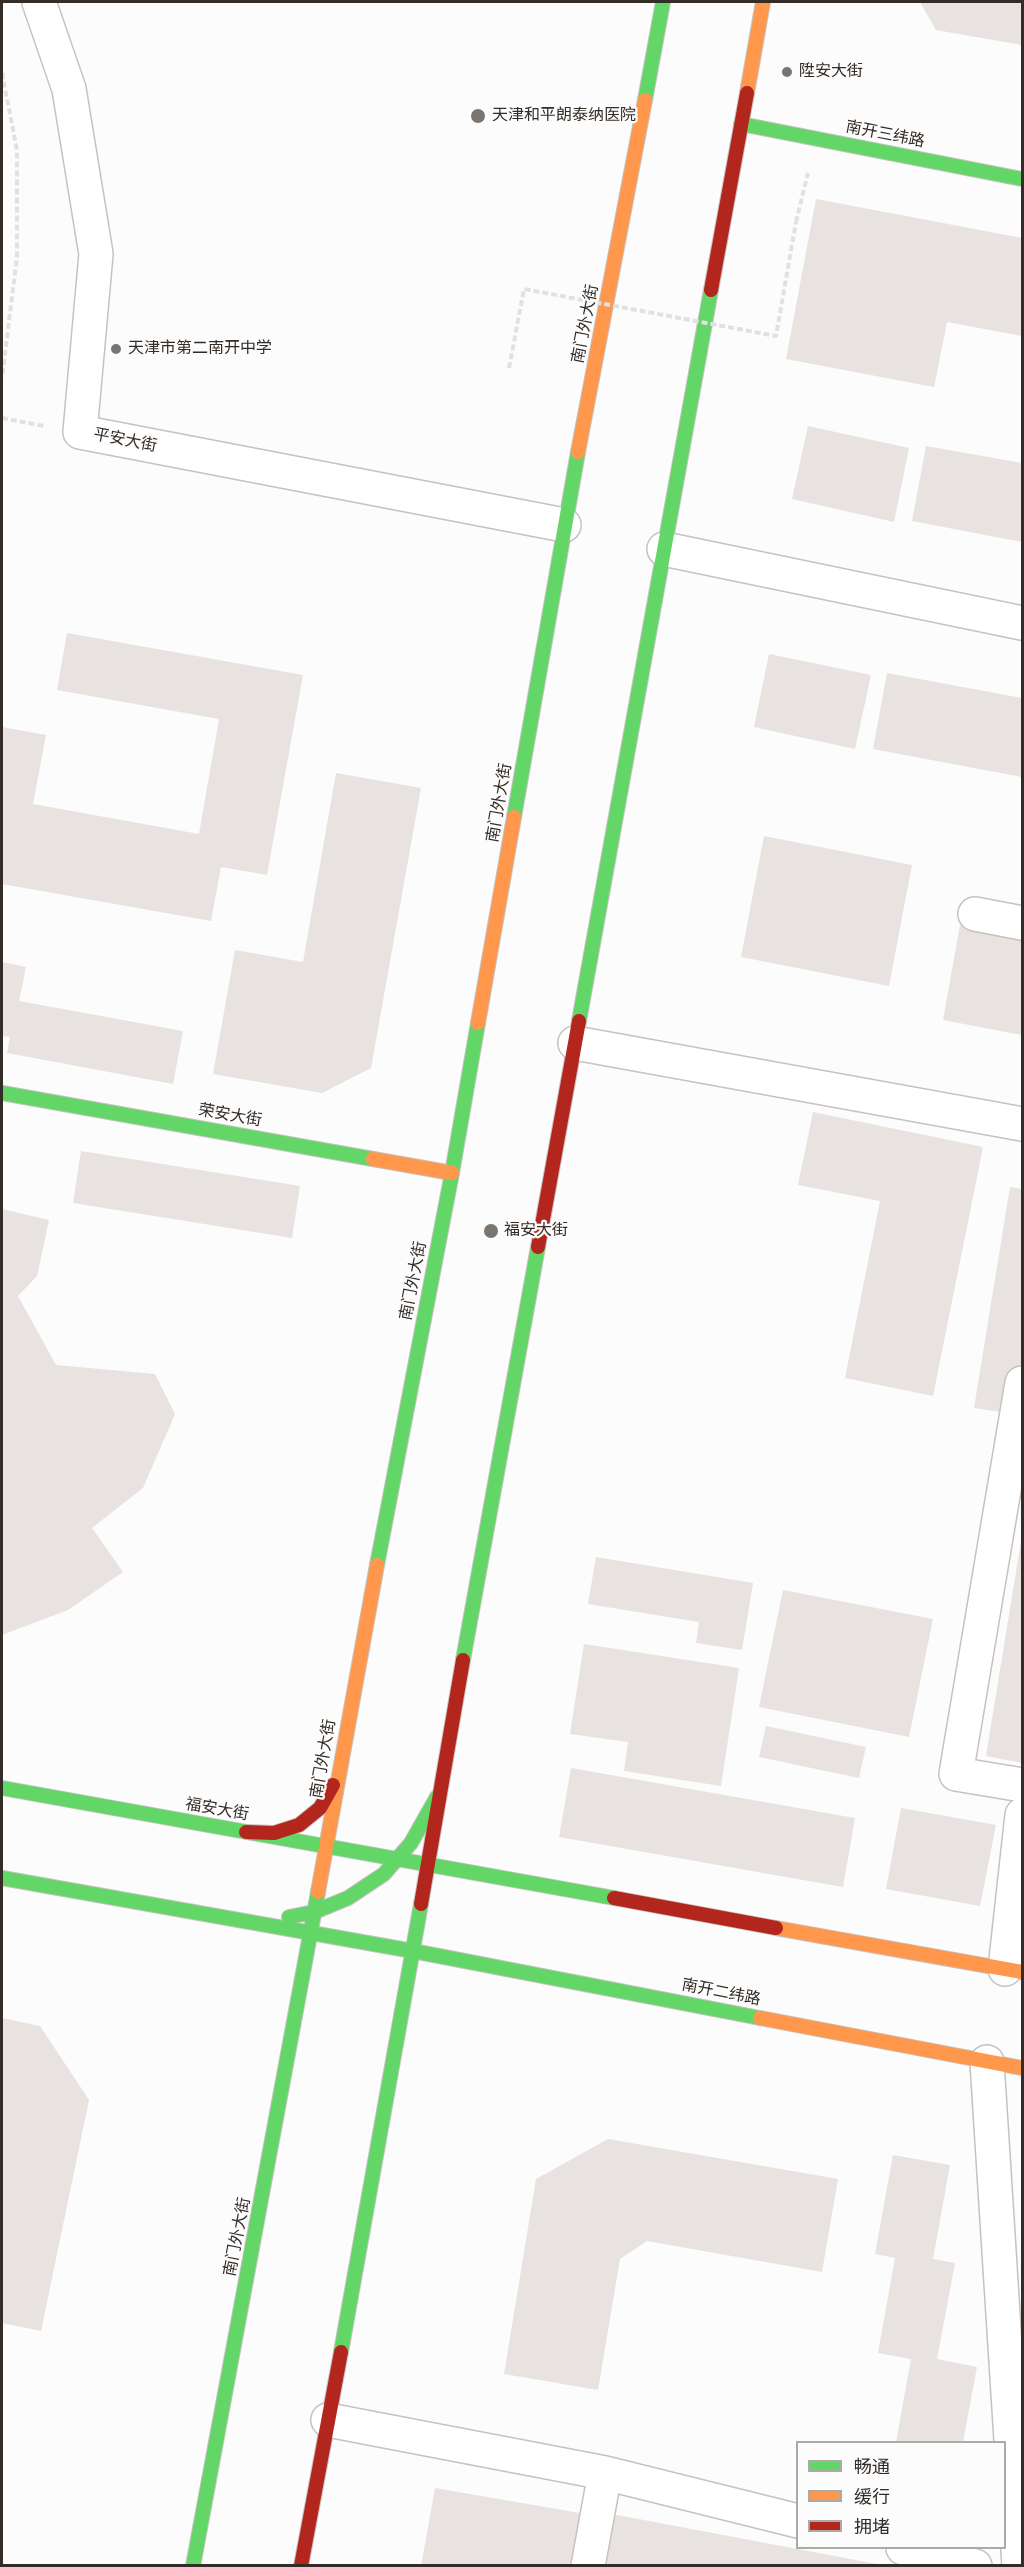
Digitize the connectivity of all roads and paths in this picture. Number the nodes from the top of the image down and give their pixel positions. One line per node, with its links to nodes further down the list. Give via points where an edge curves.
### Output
1 (39, 2): 11 (street, 平安大街, via 69,88 96,254)
2 (663, 2): 12 (main road, 南门外大街)
3 (763, 2): 5 (main road)
4 (2, 73): 9 (path, via 17,150 17,257)
5 (741, 124): 6 (main road, 南开三纬路); 13 (main road)
6 (816, 139): 7 (main road, 南开三纬路); 8 (path, bridge, via 796,222 776,336 524,289)
7 (1023, 179)
8 (509, 368)
9 (2, 377)
10 (2, 418): 11 (path)
11 (80, 432): 12 (street, 平安大街)
12 (564, 525): 20 (main road, 南门外大街)
13 (664, 549): 14 (street); 17 (main road)
14 (1023, 622)
15 (975, 914): 16 (street)
16 (1023, 923)
17 (575, 1043): 19 (street); 25 (main road)
18 (2, 1093): 20 (main road, 荣安大街)
19 (1023, 1124)
20 (452, 1173): 22 (main road, 南门外大街)
21 (1023, 1383): 23 (street, via 956,1774)
22 (338, 1775): 27 (main road, via 320,1808 299,1825 274,1833); 28 (main road, 南门外大街)
23 (1023, 1785)
24 (2, 1788): 27 (main road, 福安大街)
25 (440, 1790): 29 (main road, via 420,1830); 30 (main road)
26 (1023, 1815): 36 (street)
27 (246, 1832): 28 (main road, 福安大街)
28 (326, 1846): 29 (main road, 福安大街); 32 (main road, 南门外大街)
29 (397, 1860): 30 (main road, 福安大街); 32 (main road, via 367,1887)
30 (428, 1865): 35 (main road); 36 (main road)
31 (2, 1878): 33 (main road)
32 (314, 1912): 33 (main road, via 278,1919); 34 (main road, 南门外大街)
33 (233, 1920): 34 (main road)
34 (310, 1934): 35 (main road); 43 (main road, 南门外大街)
35 (413, 1951): 37 (main road, 南开二纬路); 39 (main road)
36 (1014, 1970)
37 (987, 2062): 38 (main road, 南开二纬路); 47 (street)
38 (1023, 2068)
39 (328, 2420): 40 (street); 44 (main road)
40 (605, 2473): 41 (street); 45 (street)
41 (796, 2521)
42 (911, 2549): 46 (street)
43 (193, 2565)
44 (302, 2565)
45 (588, 2565)
46 (975, 2565)
47 (1019, 2565)

